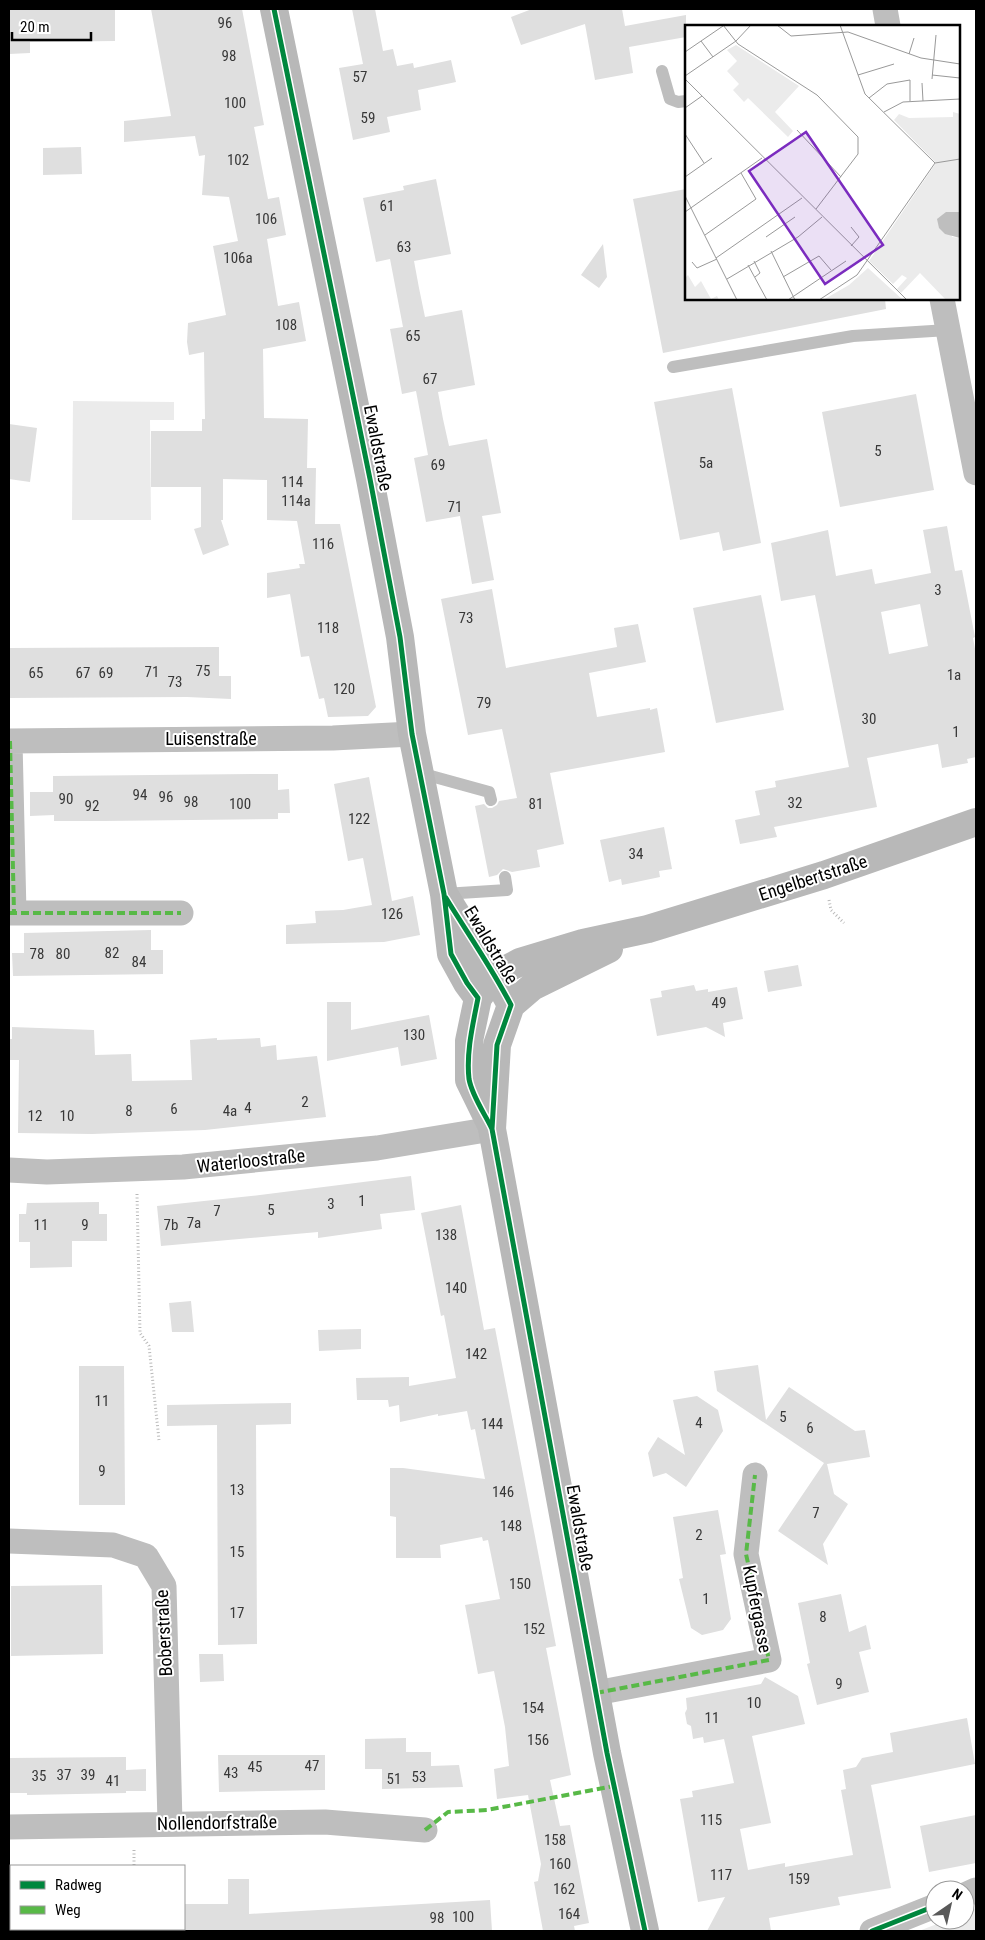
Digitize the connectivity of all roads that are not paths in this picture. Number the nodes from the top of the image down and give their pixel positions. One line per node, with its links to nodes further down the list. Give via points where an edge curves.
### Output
1 (274, 9): 10 (main road, Ewaldstraße, via 370,479 400,637)
2 (885, 9): 3 (street)
3 (888, 25)
4 (662, 71): 5 (lane, via 670,99)
5 (685, 101)
6 (942, 300): 7 (street)
7 (948, 330): 8 (lane, via 853,336); 9 (street)
8 (673, 367)
9 (976, 473)
10 (412, 734): 11 (street, Luisenstraße, via 333,738); 12 (main road, Ewaldstraße)
11 (9, 741): 17 (street, Luisenstraße)
12 (420, 774): 13 (lane, via 489,792); 16 (main road, Ewaldstraße)
13 (491, 800)
14 (976, 822): 19 (main road, Engelbertstraße, via 824,875)
15 (505, 876): 16 (lane, via 507,890)
16 (444, 894): 20 (main road, Ewaldstraße); 21 (main road, Ewaldstraße, via 451,954)
17 (12, 913): 18 (street, Luisenstraße)
18 (181, 913)
19 (648, 929): 20 (main road, Engelbertstraße, via 584,942 520,962); 22 (main road, Engelbertstraße, via 532,986)
20 (495, 975): 21 (main road, Engelbertstraße); 22 (main road, Ewaldstraße)
21 (478, 998): 22 (main road); 23 (main road, Ewaldstraße, via 469,1041 470,1080)
22 (511, 1005): 23 (main road, Ewaldstraße, via 497,1045)
23 (492, 1129): 24 (street, Waterloostraße, via 377,1148 183,1167 47,1172); 27 (main road, Ewaldstraße)
24 (9, 1170)
25 (755, 1475): 27 (street, Kupfergasse, via 746,1554 768,1660)
26 (9, 1541): 28 (street, Boberstraße, via 113,1546 146,1556 164,1586)
27 (596, 1693): 32 (main road, Ewaldstraße)
28 (170, 1824): 29 (street, Nollendorfstraße); 30 (street, Nollendorfstraße, via 326,1822)
29 (9, 1827)
30 (425, 1830)
31 (925, 1910): 33 (street)
32 (645, 1931)
33 (872, 1931)

